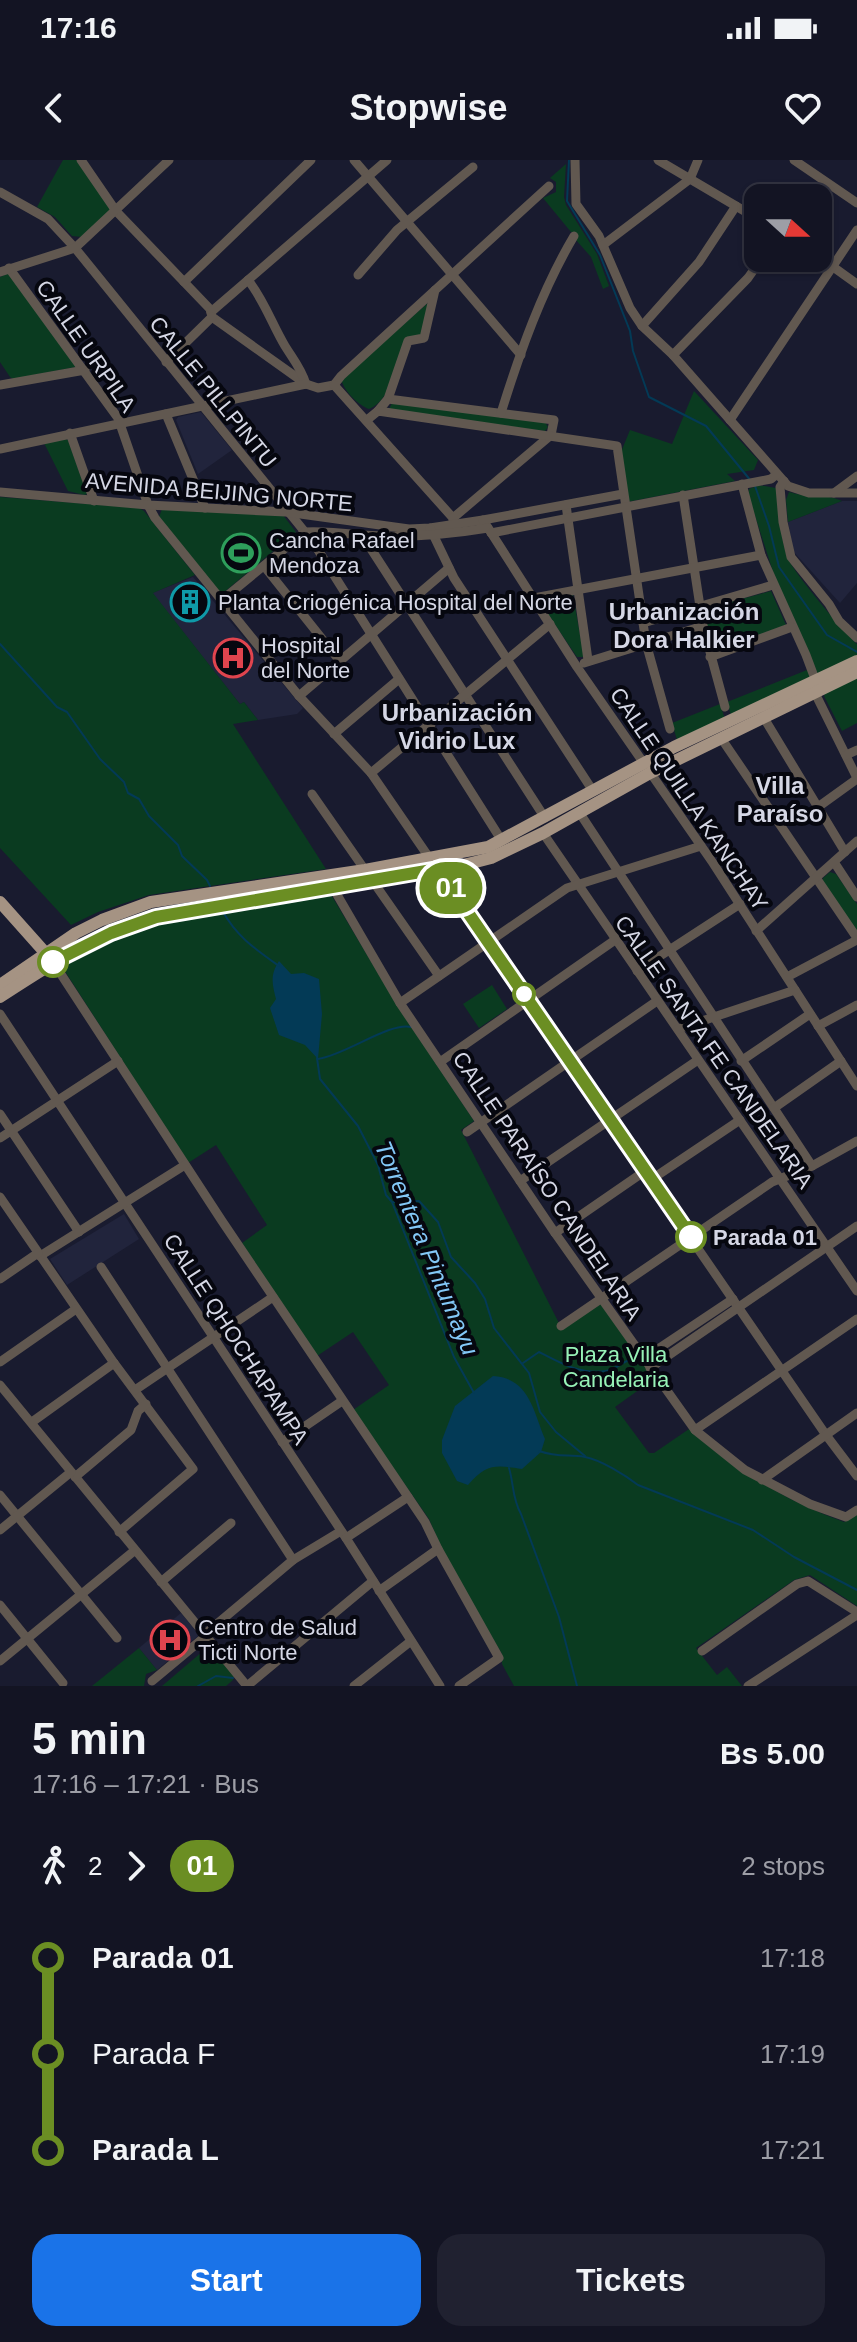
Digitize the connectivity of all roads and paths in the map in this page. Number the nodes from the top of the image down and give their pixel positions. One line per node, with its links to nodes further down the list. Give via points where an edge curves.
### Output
1 (81, 160): 17 (street)
2 (169, 160): 17 (street)
3 (311, 160): 30 (street)
4 (354, 160): 11 (street)
5 (387, 160): 11 (street)
6 (575, 160): 22 (street, via 576,204)
7 (658, 160): 12 (street)
8 (698, 160): 12 (street)
9 (795, 160): 15 (street)
10 (473, 167): 19 (street)
11 (370, 176): 19 (street); 29 (street)
12 (690, 179): 16 (street); 22 (street)
13 (549, 186): 27 (street)
14 (0, 192): 23 (street, CALLE PILLPINTU, via 48,219)
15 (857, 203)
16 (736, 206): 18 (street); 34 (street, via 699,262)
17 (116, 211): 23 (street); 30 (street)
18 (744, 211)
19 (409, 223): 27 (street); 28 (street)
20 (857, 230): 24 (street)
21 (574, 236): 36 (street)
22 (603, 245): 34 (street)
23 (75, 248): 25 (street); 39 (street, CALLE PILLPINTU)
24 (833, 266): 31 (street); 51 (street)
25 (4, 270): 40 (street, CALLE URPILA)
26 (752, 272): 37 (street)
27 (451, 273): 32 (street); 36 (street)
28 (358, 275)
29 (248, 280): 33 (street); 35 (street)
30 (184, 282): 33 (street)
31 (857, 284)
32 (435, 290): 44 (street); 45 (street, via 424,338 408,341)
33 (212, 315): 38 (street); 39 (street)
34 (642, 326): 37 (street)
35 (286, 347): 38 (street); 43 (street)
36 (521, 355): 48 (street)
37 (673, 355): 51 (street)
38 (272, 359): 43 (street)
39 (166, 362): 46 (street, CALLE PILLPINTU)
40 (85, 370): 42 (street); 52 (street, CALLE URPILA)
41 (0, 373): 42 (street)
42 (4, 384)
43 (306, 384): 44 (street); 46 (street)
44 (334, 385): 50 (street)
45 (388, 399): 47 (street); 48 (street)
46 (202, 406): 49 (street); 69 (street, CALLE PILLPINTU)
47 (378, 411): 50 (street); 54 (street)
48 (501, 413): 54 (street, via 554,420)
49 (166, 414): 52 (street); 68 (street)
50 (367, 420): 71 (street)
51 (730, 420): 57 (street)
52 (120, 424): 53 (street); 65 (street, CALLE URPILA)
53 (70, 433): 55 (street); 64 (street)
54 (551, 435): 62 (street, via 617,446); 71 (street)
55 (0, 449)
56 (857, 476): 60 (street)
57 (781, 478): 58 (street, AVENIDA BEIJING NORTE); 60 (street, via 797,490); 92 (street, via 791,557)
58 (749, 482): 63 (street, AVENIDA BEIJING NORTE); 76 (street)
59 (0, 492): 64 (street, AVENIDA BEIJING NORTE)
60 (833, 493): 61 (street)
61 (857, 493)
62 (623, 494): 66 (street, AVENIDA BEIJING NORTE); 67 (street)
63 (683, 495): 67 (street, AVENIDA BEIJING NORTE); 78 (street)
64 (94, 501): 65 (street, AVENIDA BEIJING NORTE)
65 (148, 505): 68 (street, AVENIDA BEIJING NORTE); 84 (street, CALLE URPILA)
66 (566, 505): 70 (street); 72 (street, AVENIDA BEIJING NORTE)
67 (624, 506): 70 (street, AVENIDA BEIJING NORTE); 80 (street)
68 (205, 508): 69 (street, AVENIDA BEIJING NORTE)
69 (286, 512): 73 (street, CALLE PILLPINTU); 74 (street, AVENIDA BEIJING NORTE)
70 (567, 517): 72 (street, AVENIDA BEIJING NORTE); 82 (street)
71 (453, 521): 72 (street, AVENIDA BEIJING NORTE); 74 (street, AVENIDA BEIJING NORTE)
72 (487, 527): 74 (street, AVENIDA BEIJING NORTE); 83 (street, CALLE QUILLA KANCHAY)
73 (305, 532): 75 (street, AVENIDA BEIJING NORTE); 77 (street); 91 (street, CALLE PILLPINTU)
74 (432, 532): 75 (street, AVENIDA BEIJING NORTE); 79 (street)
75 (362, 535): 85 (street)
76 (761, 555): 78 (street); 81 (street)
77 (264, 566): 84 (street); 96 (street)
78 (694, 567): 80 (street); 86 (street)
79 (449, 568): 85 (street); 95 (street)
80 (636, 579): 82 (street); 87 (street)
81 (773, 585): 86 (street); 90 (street)
82 (577, 591): 83 (street); 97 (street)
83 (534, 598): 88 (street, CALLE QUILLA KANCHAY)
84 (222, 600): 105 (street, CALLE URPILA)
85 (407, 606): 91 (street); 104 (street)
86 (700, 607): 87 (street); 89 (street)
87 (643, 623): 93 (street)
88 (550, 624): 95 (street); 99 (street, CALLE QUILLA KANCHAY)
89 (703, 626): 93 (street); 94 (street)
90 (792, 627): 94 (street); 102 (street)
91 (371, 634): 96 (street); 101 (street, CALLE PILLPINTU)
92 (857, 638)
93 (646, 643): 97 (street); 109 (street)
94 (710, 657): 106 (street)
95 (505, 659): 104 (street); 117 (street)
96 (339, 660): 105 (street)
97 (588, 660): 99 (street)
98 (857, 661): 102 (main road)
99 (577, 667): 114 (street, CALLE QUILLA KANCHAY)
100 (857, 672): 103 (main road)
101 (399, 679): 108 (street, CALLE PILLPINTU); 110 (street)
102 (815, 679): 103 (street); 114 (main road)
103 (815, 693): 107 (main road); 113 (street)
104 (463, 695): 108 (street); 121 (street)
105 (299, 696): 110 (street, CALLE URPILA)
106 (725, 707)
107 (764, 718): 111 (main road); 119 (street)
108 (428, 725): 115 (street); 123 (street, CALLE PILLPINTU)
109 (670, 729)
110 (334, 734): 115 (street, CALLE URPILA)
111 (721, 738): 114 (main road); 131 (street)
112 (857, 750): 113 (street)
113 (846, 755): 116 (street)
114 (646, 768): 117 (main road); 120 (main road); 125 (street, CALLE QUILLA KANCHAY)
115 (371, 773): 128 (street, CALLE URPILA)
116 (857, 779): 119 (street)
117 (593, 791): 121 (main road)
118 (312, 794): 130 (street)
119 (818, 807): 126 (street)
120 (579, 812): 122 (main road); 129 (street)
121 (545, 818): 123 (main road)
122 (543, 833): 128 (main road, via 491,858); 132 (street, CALLE SANTA FE CANDELARIA)
123 (502, 841): 128 (main road)
124 (857, 841): 126 (street)
125 (701, 846): 129 (street); 136 (street, CALLE QUILLA KANCHAY)
126 (845, 852): 127 (street)
127 (834, 862): 131 (street); 134 (street)
128 (435, 864): 130 (main road); 140 (street, CALLE URPILA)
129 (618, 872): 132 (street); 141 (street)
130 (368, 875): 133 (main road); 142 (main road, via 151,902 76,933); 144 (street)
131 (816, 878): 137 (street); 138 (street)
132 (578, 885): 139 (street, CALLE SANTA FE CANDELARIA); 140 (street)
133 (332, 886): 142 (main road, via 156,917); 151 (street, CALLE PARAÍSO CANDELARIA)
134 (857, 897)
135 (0, 902): 142 (main road)
136 (740, 904): 137 (street, CALLE QUILLA KANCHAY); 141 (street)
137 (756, 931): 145 (street, CALLE QUILLA KANCHAY)
138 (857, 939): 145 (street)
139 (615, 940): 143 (street, CALLE SANTA FE CANDELARIA); 149 (street)
140 (488, 943): 144 (street); 149 (street, CALLE URPILA)
141 (669, 950): 143 (street); 155 (street)
142 (49, 958): 146 (main road); 148 (main road); 159 (street)
143 (637, 971): 150 (street, CALLE SANTA FE CANDELARIA)
144 (439, 976): 151 (street)
145 (787, 977): 147 (street, CALLE QUILLA KANCHAY)
146 (0, 985)
147 (795, 990): 154 (street, CALLE QUILLA KANCHAY); 155 (street)
148 (0, 997)
149 (529, 1001): 160 (street, CALLE URPILA); 163 (street)
150 (657, 1001): 157 (street, CALLE SANTA FE CANDELARIA); 160 (street)
151 (400, 1003): 163 (street, CALLE PARAÍSO CANDELARIA)
152 (857, 1005): 156 (street)
153 (0, 1014): 166 (street, CALLE QHOCHAPAMPA)
154 (810, 1014): 156 (street, CALLE QUILLA KANCHAY); 161 (street)
155 (713, 1018): 157 (street); 161 (street)
156 (818, 1026): 162 (street, CALLE QUILLA KANCHAY)
157 (678, 1029): 158 (street, CALLE SANTA FE CANDELARIA)
158 (698, 1060): 169 (street, CALLE SANTA FE CANDELARIA); 170 (street)
159 (118, 1061): 166 (street); 176 (street)
160 (569, 1061): 170 (street, CALLE URPILA); 171 (street)
161 (741, 1061): 167 (street)
162 (841, 1061): 164 (street, CALLE QUILLA KANCHAY); 167 (street)
163 (440, 1062): 171 (street, CALLE PARAÍSO CANDELARIA)
164 (854, 1073): 165 (street, CALLE QUILLA KANCHAY)
165 (857, 1086)
166 (58, 1101): 172 (street); 182 (street, CALLE QHOCHAPAMPA)
167 (774, 1108): 177 (street)
168 (0, 1114): 172 (street)
169 (740, 1120): 178 (street); 179 (street, CALLE SANTA FE CANDELARIA)
170 (610, 1121): 178 (street, CALLE URPILA); 180 (street)
171 (480, 1122): 173 (street); 180 (street, CALLE PARAÍSO CANDELARIA)
172 (11, 1130): 174 (street); 184 (street)
173 (467, 1132)
174 (0, 1138)
175 (857, 1141): 177 (street)
176 (185, 1165): 182 (street); 192 (street)
177 (812, 1166): 179 (street)
178 (649, 1175): 185 (street); 186 (street, CALLE URPILA)
179 (781, 1180): 186 (street); 187 (street, CALLE SANTA FE CANDELARIA)
180 (520, 1181): 185 (street, CALLE PARAÍSO CANDELARIA)
181 (0, 1197): 188 (street)
182 (126, 1204): 184 (street); 198 (street, CALLE QHOCHAPAMPA)
183 (857, 1226): 187 (street)
184 (79, 1232): 188 (street)
185 (555, 1233): 193 (street, CALLE PARAÍSO CANDELARIA)
186 (691, 1237): 193 (street); 194 (street, CALLE URPILA)
187 (826, 1246): 191 (street, CALLE SANTA FE CANDELARIA); 194 (street)
188 (39, 1254): 190 (street); 195 (street)
189 (101, 1267): 202 (street)
190 (0, 1279)
191 (857, 1291)
192 (273, 1297): 198 (street); 208 (street)
193 (602, 1300): 197 (street); 199 (street, CALLE PARAÍSO CANDELARIA)
194 (736, 1303): 199 (street); 203 (street); 204 (street, CALLE URPILA)
195 (76, 1309): 200 (street); 201 (street)
196 (857, 1319): 204 (street)
197 (561, 1326)
198 (213, 1338): 202 (street); 215 (street, CALLE QHOCHAPAMPA)
199 (643, 1359): 203 (street, CALLE PARAÍSO CANDELARIA)
200 (0, 1362)
201 (114, 1363): 206 (street); 212 (street)
202 (168, 1367): 206 (street); 229 (street)
203 (650, 1368): 213 (street, CALLE PARAÍSO CANDELARIA)
204 (782, 1371): 213 (street); 214 (street, CALLE URPILA)
205 (0, 1385): 207 (street)
206 (135, 1390): 209 (street)
207 (10, 1398): 210 (street); 212 (street)
208 (342, 1401): 215 (street); 220 (street)
209 (146, 1404): 216 (street, via 131,1430); 225 (street, via 193,1469)
210 (0, 1406)
211 (857, 1413): 214 (street)
212 (32, 1422): 216 (street)
213 (695, 1430): 218 (street, CALLE PARAÍSO CANDELARIA)
214 (826, 1435): 217 (street, CALLE URPILA); 218 (street)
215 (282, 1442): 226 (street, CALLE QHOCHAPAMPA)
216 (73, 1475): 222 (street); 225 (street)
217 (857, 1476)
218 (762, 1480): 221 (street, CALLE PARAÍSO CANDELARIA, via 846,1517)
219 (0, 1495): 222 (street)
220 (408, 1497): 226 (street); 227 (street)
221 (857, 1510)
222 (17, 1516): 224 (street); 233 (street)
223 (231, 1523): 231 (street)
224 (0, 1530)
225 (119, 1532): 228 (street)
226 (344, 1534): 229 (street); 230 (street, CALLE QHOCHAPAMPA)
227 (438, 1549): 232 (street); 247 (street, via 499,1658)
228 (134, 1551): 231 (street); 233 (street)
229 (293, 1560): 236 (street)
230 (373, 1581): 232 (street, CALLE QHOCHAPAMPA); 244 (street)
231 (161, 1582): 236 (street)
232 (379, 1591): 239 (street, CALLE QHOCHAPAMPA)
233 (81, 1594): 237 (street); 238 (street)
234 (0, 1605): 238 (street)
235 (857, 1613): 240 (street, via 808,1581); 248 (street)
236 (205, 1635): 242 (street); 244 (street)
237 (117, 1638)
238 (28, 1639): 241 (street); 243 (street)
239 (411, 1641): 245 (street); 246 (street, CALLE QHOCHAPAMPA)
240 (702, 1651)
241 (0, 1661)
242 (152, 1681)
243 (63, 1683)
244 (242, 1684)
245 (354, 1686)
246 (440, 1686)
247 (459, 1686)
248 (748, 1686)

